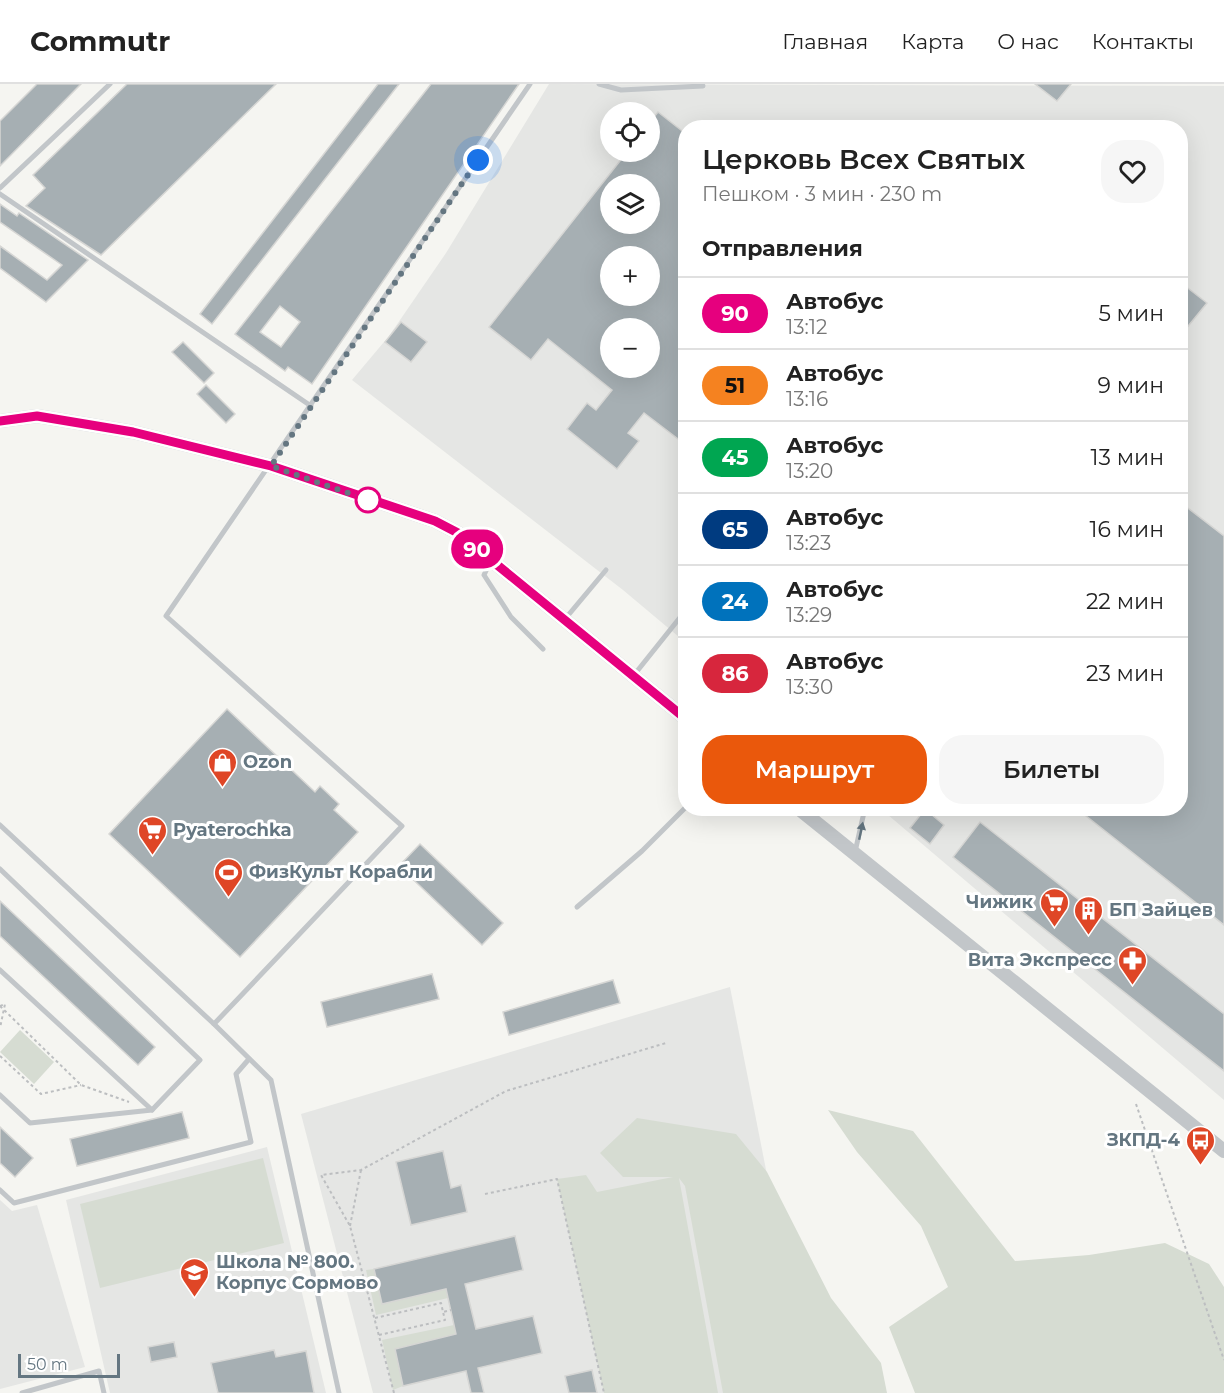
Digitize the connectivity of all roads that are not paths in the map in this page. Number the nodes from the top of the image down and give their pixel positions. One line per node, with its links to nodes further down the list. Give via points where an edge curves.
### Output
1 (110, 84): 5 (lane)
2 (530, 84): 7 (lane)
3 (599, 84): 4 (lane, via 621,90)
4 (703, 86)
5 (0, 188)
6 (0, 194): 7 (lane)
7 (312, 406): 9 (lane)
8 (0, 421): 9 (street, via 37,416 84,423)
9 (271, 466): 10 (street, via 435,521 458,533); 25 (lane, via 166,616 402,826)
10 (491, 561): 13 (street); 14 (lane, via 484,575 511,617)
11 (606, 570): 13 (lane)
12 (678, 620): 15 (lane)
13 (563, 621): 15 (street)
14 (543, 649)
15 (633, 677): 16 (street)
16 (678, 709)
17 (678, 815): 23 (lane, via 642,852)
18 (808, 816): 21 (street)
19 (864, 816): 21 (lane, one-way to 19)
20 (0, 825): 25 (lane)
21 (854, 853): 29 (street)
22 (0, 870): 28 (lane, via 200,1060)
23 (577, 907)
24 (0, 970): 28 (lane)
25 (214, 1024): 26 (lane)
26 (249, 1059): 30 (lane, via 236,1074 251,1142 14,1203); 33 (lane, via 271,1080)
27 (0, 1095): 28 (lane, via 30,1123)
28 (152, 1110)
29 (1224, 1151)
30 (0, 1190)
31 (22, 1393): 32 (lane, via 99,1371)
32 (104, 1393)
33 (339, 1393)

